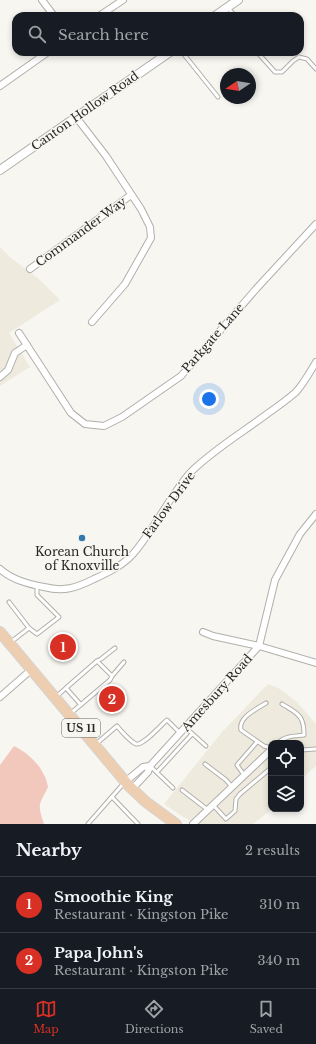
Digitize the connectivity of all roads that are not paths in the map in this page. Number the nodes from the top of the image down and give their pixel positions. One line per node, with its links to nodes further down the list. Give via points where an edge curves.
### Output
1 (42, 0): 5 (street)
2 (123, 0): 6 (street)
3 (238, 0): 4 (street)
4 (228, 7): 7 (street); 8 (lane)
5 (51, 12)
6 (105, 12)
7 (221, 12)
8 (232, 12)
9 (42, 56): 14 (street)
10 (164, 56): 16 (street, Canton Hollow Road)
11 (185, 56): 15 (lane)
12 (261, 56): 13 (lane, via 275,72 282,72 299,57 307,59)
13 (316, 69)
14 (0, 86)
15 (218, 97)
16 (76, 117): 17 (street, Canton Hollow Road); 18 (street, via 106,156)
17 (0, 170)
18 (131, 195): 20 (street, Commander Way); 21 (street, via 150,227 151,238 125,284)
19 (316, 224): 23 (street, Parkgate Lane, via 181,376 122,417 104,426 85,424 71,413)
20 (30, 269)
21 (92, 322)
22 (19, 333): 23 (street, Parkgate Lane)
23 (27, 345): 25 (street, via 16,354 8,370)
24 (316, 362): 28 (street, Farlow Drive, via 296,391 285,401 192,470 140,545 119,566 70,589 56,590)
25 (0, 377)
26 (316, 514): 34 (street, via 300,534 275,580)
27 (0, 569): 28 (street, Farlow Drive, via 9,576)
28 (37, 586): 30 (lane, via 38,595 59,616 37,634)
29 (9, 602): 30 (lane)
30 (29, 628): 33 (lane)
31 (0, 632): 33 (main road, US 11)
32 (203, 632): 34 (street)
33 (10, 643): 39 (main road, US 11)
34 (260, 646): 38 (street, Amesbury Road); 48 (street, Amesbury Road)
35 (116, 648): 36 (lane)
36 (97, 661): 40 (lane); 41 (lane)
37 (124, 662): 40 (lane)
38 (316, 663)
39 (32, 669): 42 (street); 43 (main road, US 11)
40 (112, 676): 46 (lane)
41 (66, 688): 43 (lane); 46 (lane)
42 (0, 697)
43 (56, 698): 47 (main road, US 11)
44 (266, 703): 52 (lane, via 248,715 241,725 241,730)
45 (282, 704): 51 (lane, via 299,715 303,722 304,735)
46 (81, 705): 47 (lane)
47 (69, 714): 53 (main road, US 11)
48 (185, 727): 49 (street, Amesbury Road); 50 (lane)
49 (180, 733): 53 (lane, via 167,720 144,741 137,744 117,726); 57 (street, Amesbury Road)
50 (192, 734): 54 (lane); 60 (lane)
51 (280, 740)
52 (257, 742): 55 (lane); 65 (lane, via 237,765)
53 (95, 745): 66 (main road, US 11)
54 (206, 746)
55 (268, 748)
56 (316, 749): 58 (lane)
57 (164, 750): 60 (lane); 62 (street, Amesbury Road)
58 (304, 750)
59 (268, 752): 65 (street)
60 (171, 757): 64 (lane)
61 (205, 764): 67 (lane)
62 (150, 766): 64 (lane); 66 (street, Amesbury Road, via 148,772); 66 (street, Amesbury Road, via 143,767)
63 (268, 771): 71 (lane, via 240,794 236,799 235,811 226,819)
64 (157, 772): 68 (lane)
65 (244, 775): 67 (street)
66 (129, 785): 70 (lane); 72 (main road, US 11)
67 (232, 787): 71 (street)
68 (173, 788)
69 (182, 790): 71 (lane)
70 (112, 797): 73 (lane); 74 (lane)
71 (210, 808): 75 (street)
72 (171, 822)
73 (88, 824)
74 (138, 824)
75 (193, 824)

